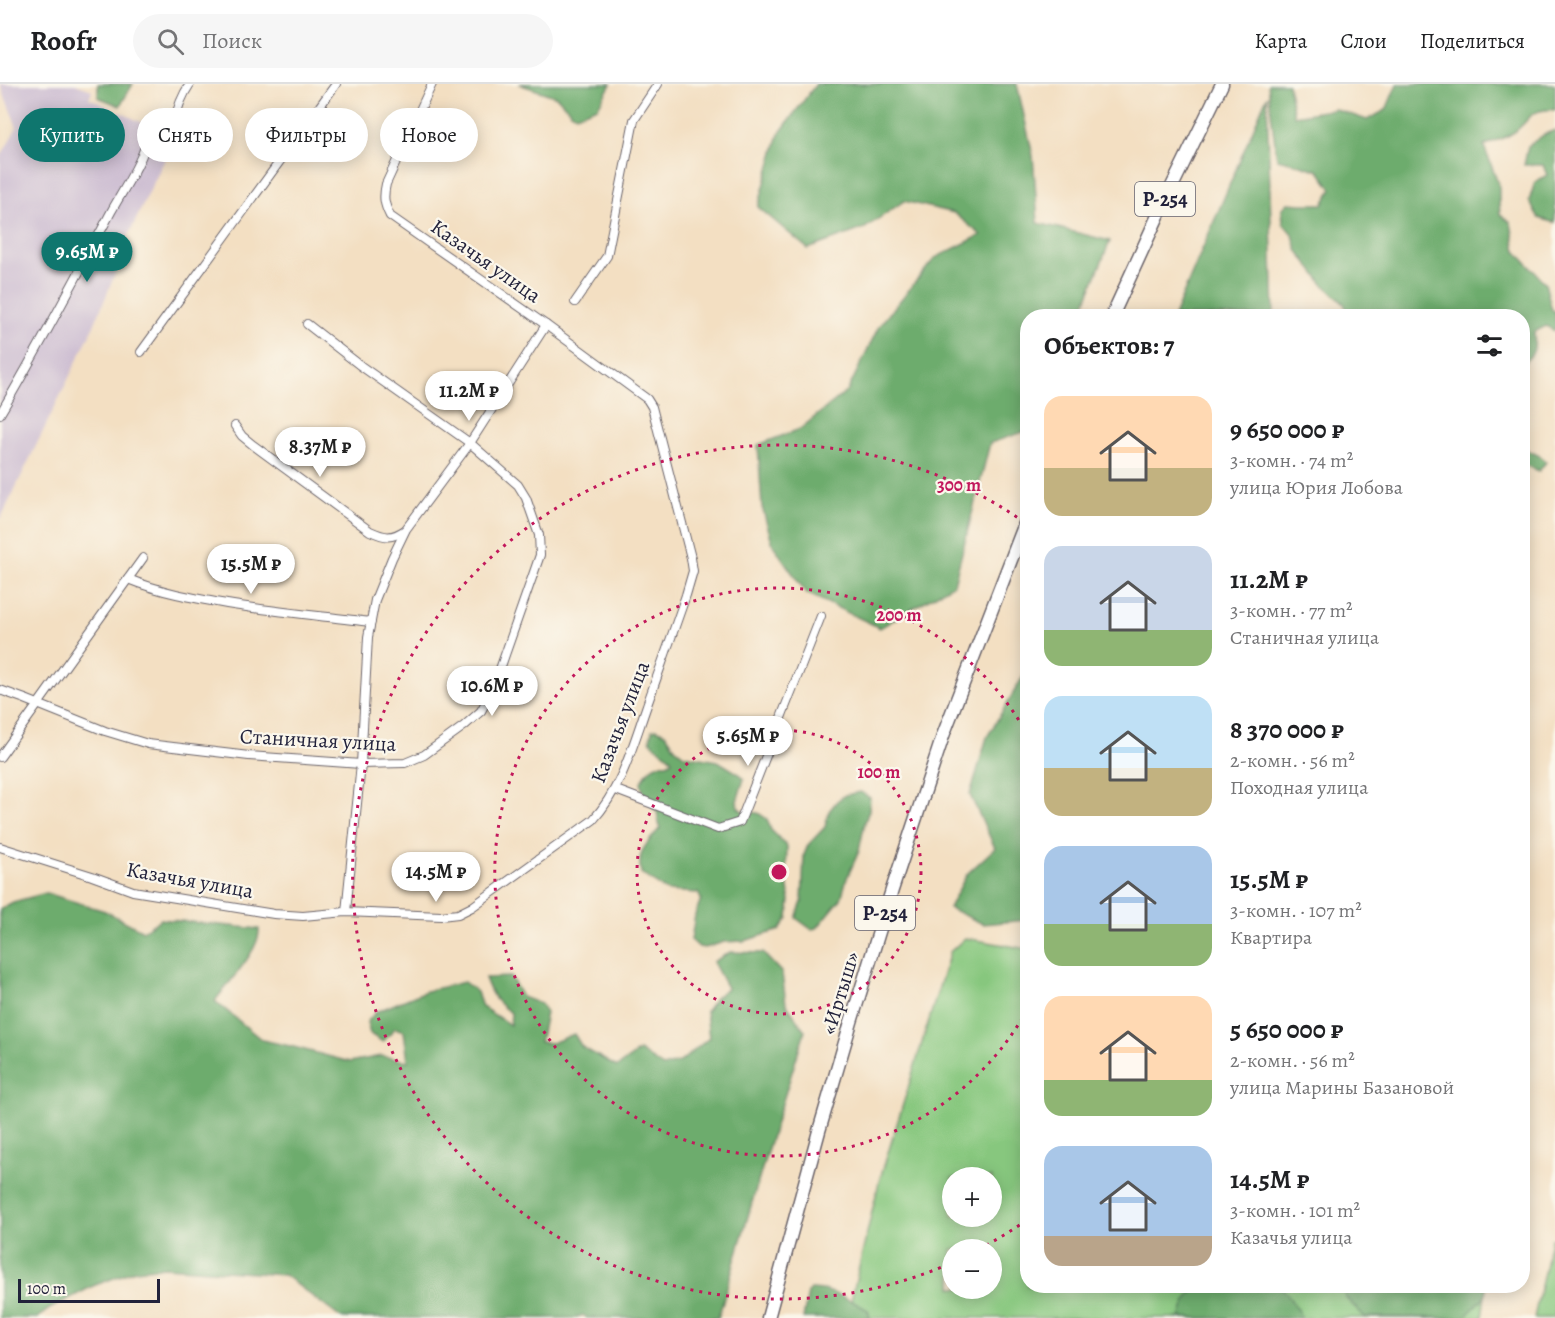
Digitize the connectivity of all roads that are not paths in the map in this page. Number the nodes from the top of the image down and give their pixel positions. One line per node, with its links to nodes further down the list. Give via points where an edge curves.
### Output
1 (190, 84): 6 (street)
2 (336, 84): 12 (street)
3 (432, 84): 11 (street, Казачья улица, via 386,184 385,206 390,216)
4 (658, 84): 8 (street, via 634,120 607,256)
5 (1222, 84): 9 (highway, Р-254)
6 (177, 108)
7 (138, 162): 13 (street)
8 (575, 302)
9 (1115, 309)
10 (307, 324): 15 (street, Станичная улица)
11 (546, 325): 15 (street); 26 (street, Казачья улица, via 647,399 652,407 693,571)
12 (141, 352)
13 (0, 414)
14 (235, 426): 16 (street, via 253,445 370,531 395,537)
15 (470, 443): 16 (street); 25 (street, Станичная улица, via 519,485 539,535 540,555 493,689 481,711 415,759 405,763)
16 (406, 529): 21 (street, via 375,600)
17 (1020, 537): 29 (highway, «Иртыш» / Р-254, via 944,733 892,890 822,1120)
18 (143, 558): 19 (street)
19 (128, 579): 21 (street, via 200,600); 23 (street)
20 (821, 616): 26 (street, via 740,822 718,829)
21 (371, 622): 25 (street)
22 (0, 690): 23 (street, Станичная улица)
23 (38, 704): 24 (street); 25 (street, Станичная улица, via 148,744)
24 (0, 757)
25 (361, 764): 28 (street)
26 (616, 790): 28 (street, Казачья улица, via 593,820 458,914)
27 (0, 848): 28 (street, Казачья улица, via 133,891 274,914)
28 (346, 912)
29 (768, 1318)

